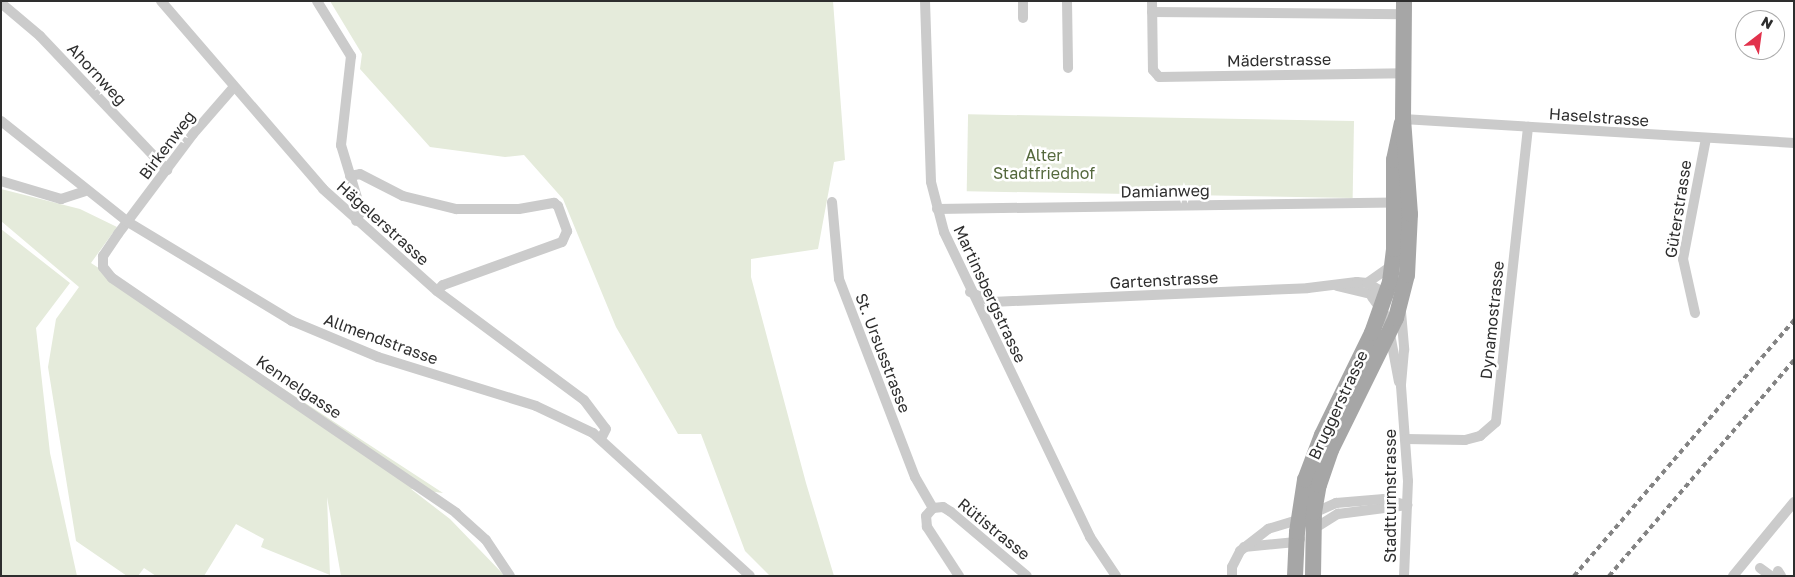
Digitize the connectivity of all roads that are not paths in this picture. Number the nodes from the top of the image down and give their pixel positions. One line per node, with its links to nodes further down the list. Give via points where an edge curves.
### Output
1 (161, 1): 12 (street, Hägelerstrasse)
2 (317, 1): 19 (street, via 351,56 341,146)
3 (925, 1): 24 (street, Martinsbergstrasse, via 930,114 928,143)
4 (1023, 1): 9 (street)
5 (1068, 1): 10 (street)
6 (1, 3): 18 (street, Ahornweg, via 40,36)
7 (1152, 7): 8 (street); 11 (street, Mäderstrasse, via 1155,75)
8 (1404, 7): 11 (main road, Bruggerstrasse)
9 (1023, 18)
10 (1068, 68)
11 (1404, 73): 13 (main road, Bruggerstrasse)
12 (233, 88): 18 (street, Birkenweg); 25 (street, Hägelerstrasse)
13 (1403, 119): 15 (street, Haselstrasse); 23 (main road, Bruggerstrasse, via 1394,152); 29 (main road, Bruggerstrasse, via 1410,214)
14 (1, 121): 21 (street, Allmendstrasse)
15 (1528, 128): 16 (street, Haselstrasse); 41 (street, Dynamostrasse, via 1496,422 1480,436 1464,440)
16 (1706, 138): 17 (street, Haselstrasse); 37 (street, Güterstrasse, via 1684,259)
17 (1794, 143)
18 (167, 170): 26 (street, Birkenweg)
19 (350, 176): 25 (street, via 361,211); 31 (street, via 360,174 403,196 456,209 519,209 554,203 558,206 567,231 562,242 443,284)
20 (1, 181): 21 (street, via 61,199 75,197)
21 (85, 190): 26 (street, Allmendstrasse)
22 (832, 202): 44 (street, St. Ursusstrasse, via 839,279 915,476)
23 (1394, 203): 24 (street, Damianweg); 27 (main road, Bruggerstrasse)
24 (937, 210): 32 (street, Martinsbergstrasse)
25 (356, 221): 31 (street, Hägelerstrasse)
26 (128, 222): 40 (street, Allmendstrasse, via 320,335 378,357 536,406); 52 (street, Kennelgasse, via 103,256 103,267 112,278 456,513 486,540)
27 (1393, 265): 28 (street, Gartenstrasse); 33 (main road, Bruggerstrasse)
28 (1367, 282): 30 (street, Gartenstrasse); 33 (street)
29 (1406, 283): 33 (street); 35 (main road, Bruggerstrasse)
30 (1336, 286): 33 (street, Gartenstrasse); 34 (street, Gartenstrasse)
31 (437, 291): 40 (street, Hägelerstrasse, via 584,400 606,429)
32 (970, 292): 34 (street, Gartenstrasse); 36 (street, Martinsbergstrasse)
33 (1381, 300): 35 (street); 38 (street, Stadtturmstrasse); 46 (main road, Bruggerstrasse, via 1317,445 1303,489)
34 (992, 302): 36 (street)
35 (1400, 306): 38 (main road, Bruggerstrasse); 39 (street, Stadtturmstrasse, via 1404,350)
36 (980, 313): 56 (street, Martinsbergstrasse, via 1093,544)
37 (1696, 313)
38 (1390, 330): 39 (street, Stadtturmstrasse, via 1394,366); 45 (main road, Bruggerstrasse, via 1331,450)
39 (1401, 386): 41 (street, Stadtturmstrasse)
40 (601, 439): 53 (street, Allmendstrasse)
41 (1406, 439): 43 (street, Stadtturmstrasse)
42 (1794, 502): 61 (street)
43 (1407, 505): 45 (street, via 1397,500 1357,500); 47 (street, via 1346,512); 60 (street, Stadtturmstrasse)
44 (933, 508): 54 (street, Rütistrasse, via 926,516 927,527); 55 (street, Rütistrasse, via 943,507 951,512)
45 (1314, 512): 46 (street); 47 (main road, Bruggerstrasse)
46 (1298, 520): 47 (street); 48 (main road, Bruggerstrasse); 49 (street, via 1268,529)
47 (1313, 529): 48 (street); 59 (main road, Bruggerstrasse)
48 (1296, 542): 49 (street); 58 (main road, Bruggerstrasse)
49 (1244, 547): 57 (street, via 1232,567)
50 (1760, 568): 51 (street)
51 (1776, 574)
52 (510, 576)
53 (750, 576)
54 (959, 576)
55 (1027, 576)
56 (1116, 576)
57 (1232, 576)
58 (1295, 576)
59 (1313, 576)
60 (1404, 576)
61 (1733, 576)

